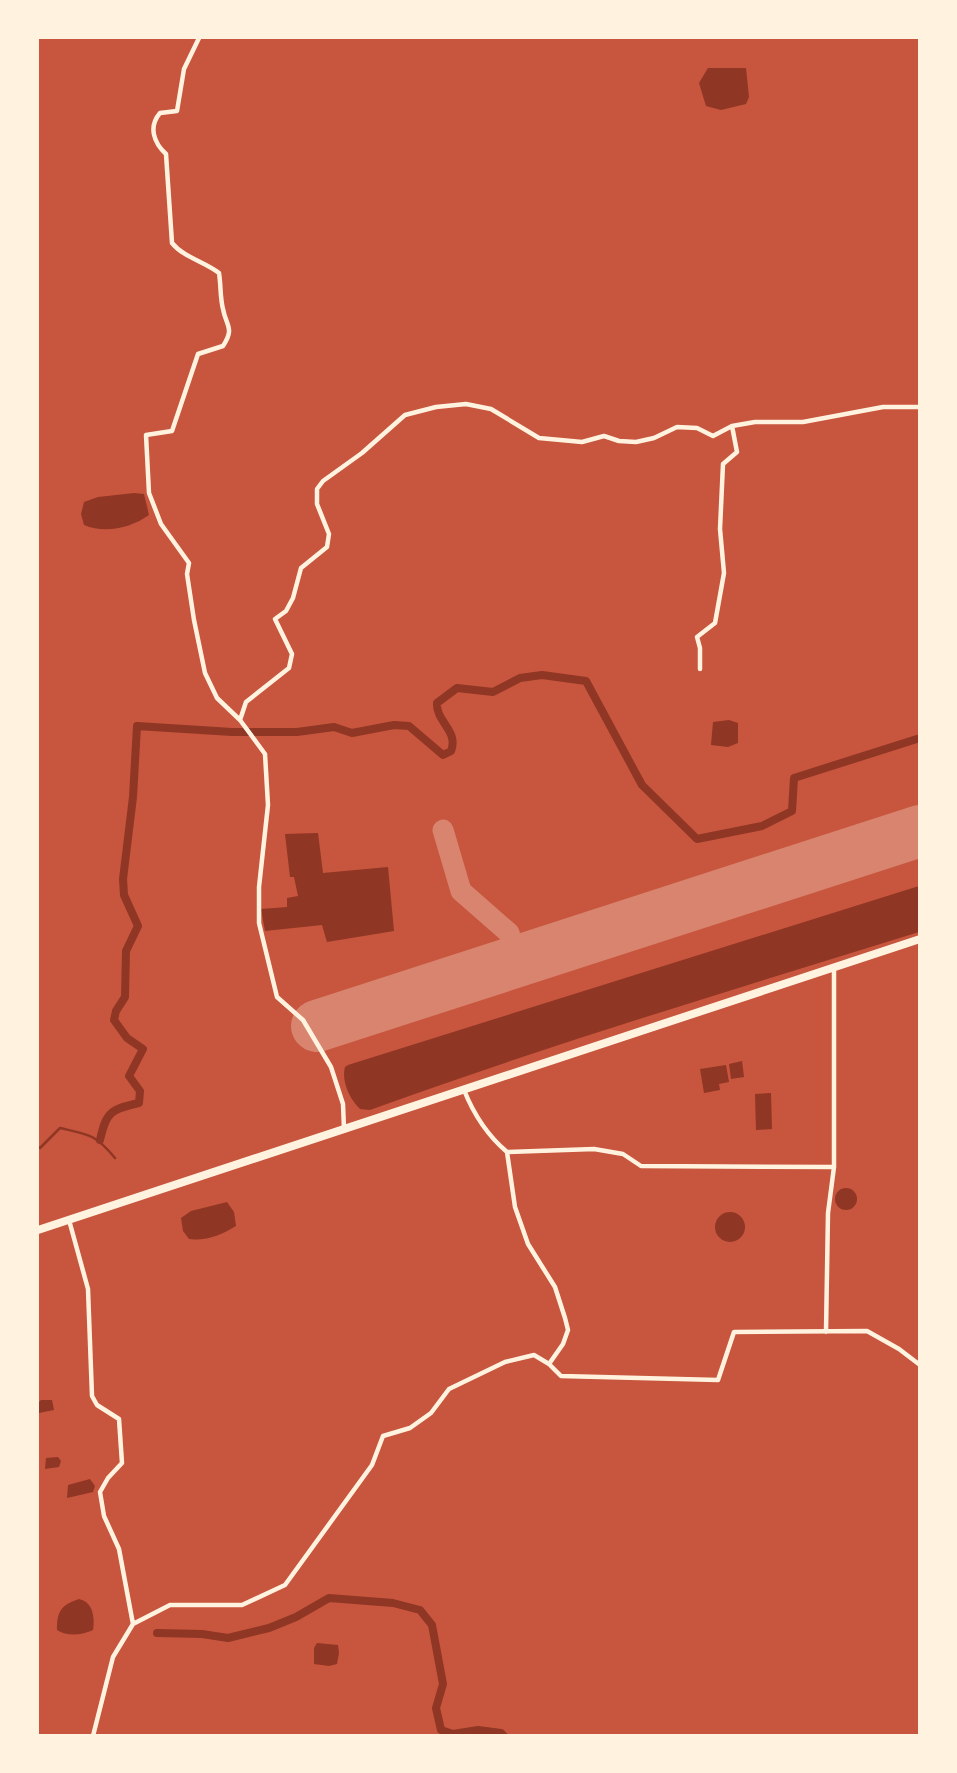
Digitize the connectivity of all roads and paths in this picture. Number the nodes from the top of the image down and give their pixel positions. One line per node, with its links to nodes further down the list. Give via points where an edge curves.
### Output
1 (199, 38): 5 (street, via 184,69 177,112 160,113 153,131 158,147 166,154 172,242 181,251 219,273 222,309 230,326 230,335 220,348 198,354 172,431 146,436 147,478 149,493 162,524 189,563 187,574 205,672 217,698)
2 (920, 407): 3 (street, via 883,407 803,422 755,422)
3 (732, 426): 4 (street, via 737,452 723,464 720,529 724,572 715,622 697,637); 5 (street, via 712,436 697,428 677,427 636,442 604,436 582,442 539,438 491,409 466,404 405,415 316,489 317,504 329,534 327,547 301,568 293,598 286,611 275,620 292,654 289,668 246,702)
4 (700, 669)
5 (240, 720): 9 (street, via 265,754 268,805 259,887 259,923 277,996 303,1020 331,1067 343,1104)
6 (920, 939): 7 (highway)
7 (834, 967): 8 (highway); 11 (street)
8 (464, 1090): 9 (highway); 10 (street, via 482,1126)
9 (344, 1129): 12 (highway)
10 (507, 1152): 11 (street, via 594,1149 623,1154 641,1166); 15 (street, via 515,1207 528,1244 555,1287 568,1330)
11 (834, 1166): 14 (street, via 828,1213)
12 (69, 1220): 13 (highway); 17 (street, via 88,1289 92,1396 97,1405 119,1419 122,1463 100,1492 104,1516 119,1549)
13 (38, 1230)
14 (826, 1332): 15 (street, via 734,1332 718,1380 561,1376); 16 (street, via 867,1331)
15 (550, 1364): 17 (street, via 534,1355 505,1362 449,1389 432,1413 410,1428 383,1436 372,1465 285,1585 242,1605 170,1605)
16 (920, 1365)
17 (133, 1624): 18 (street, via 113,1657)
18 (93, 1736)

